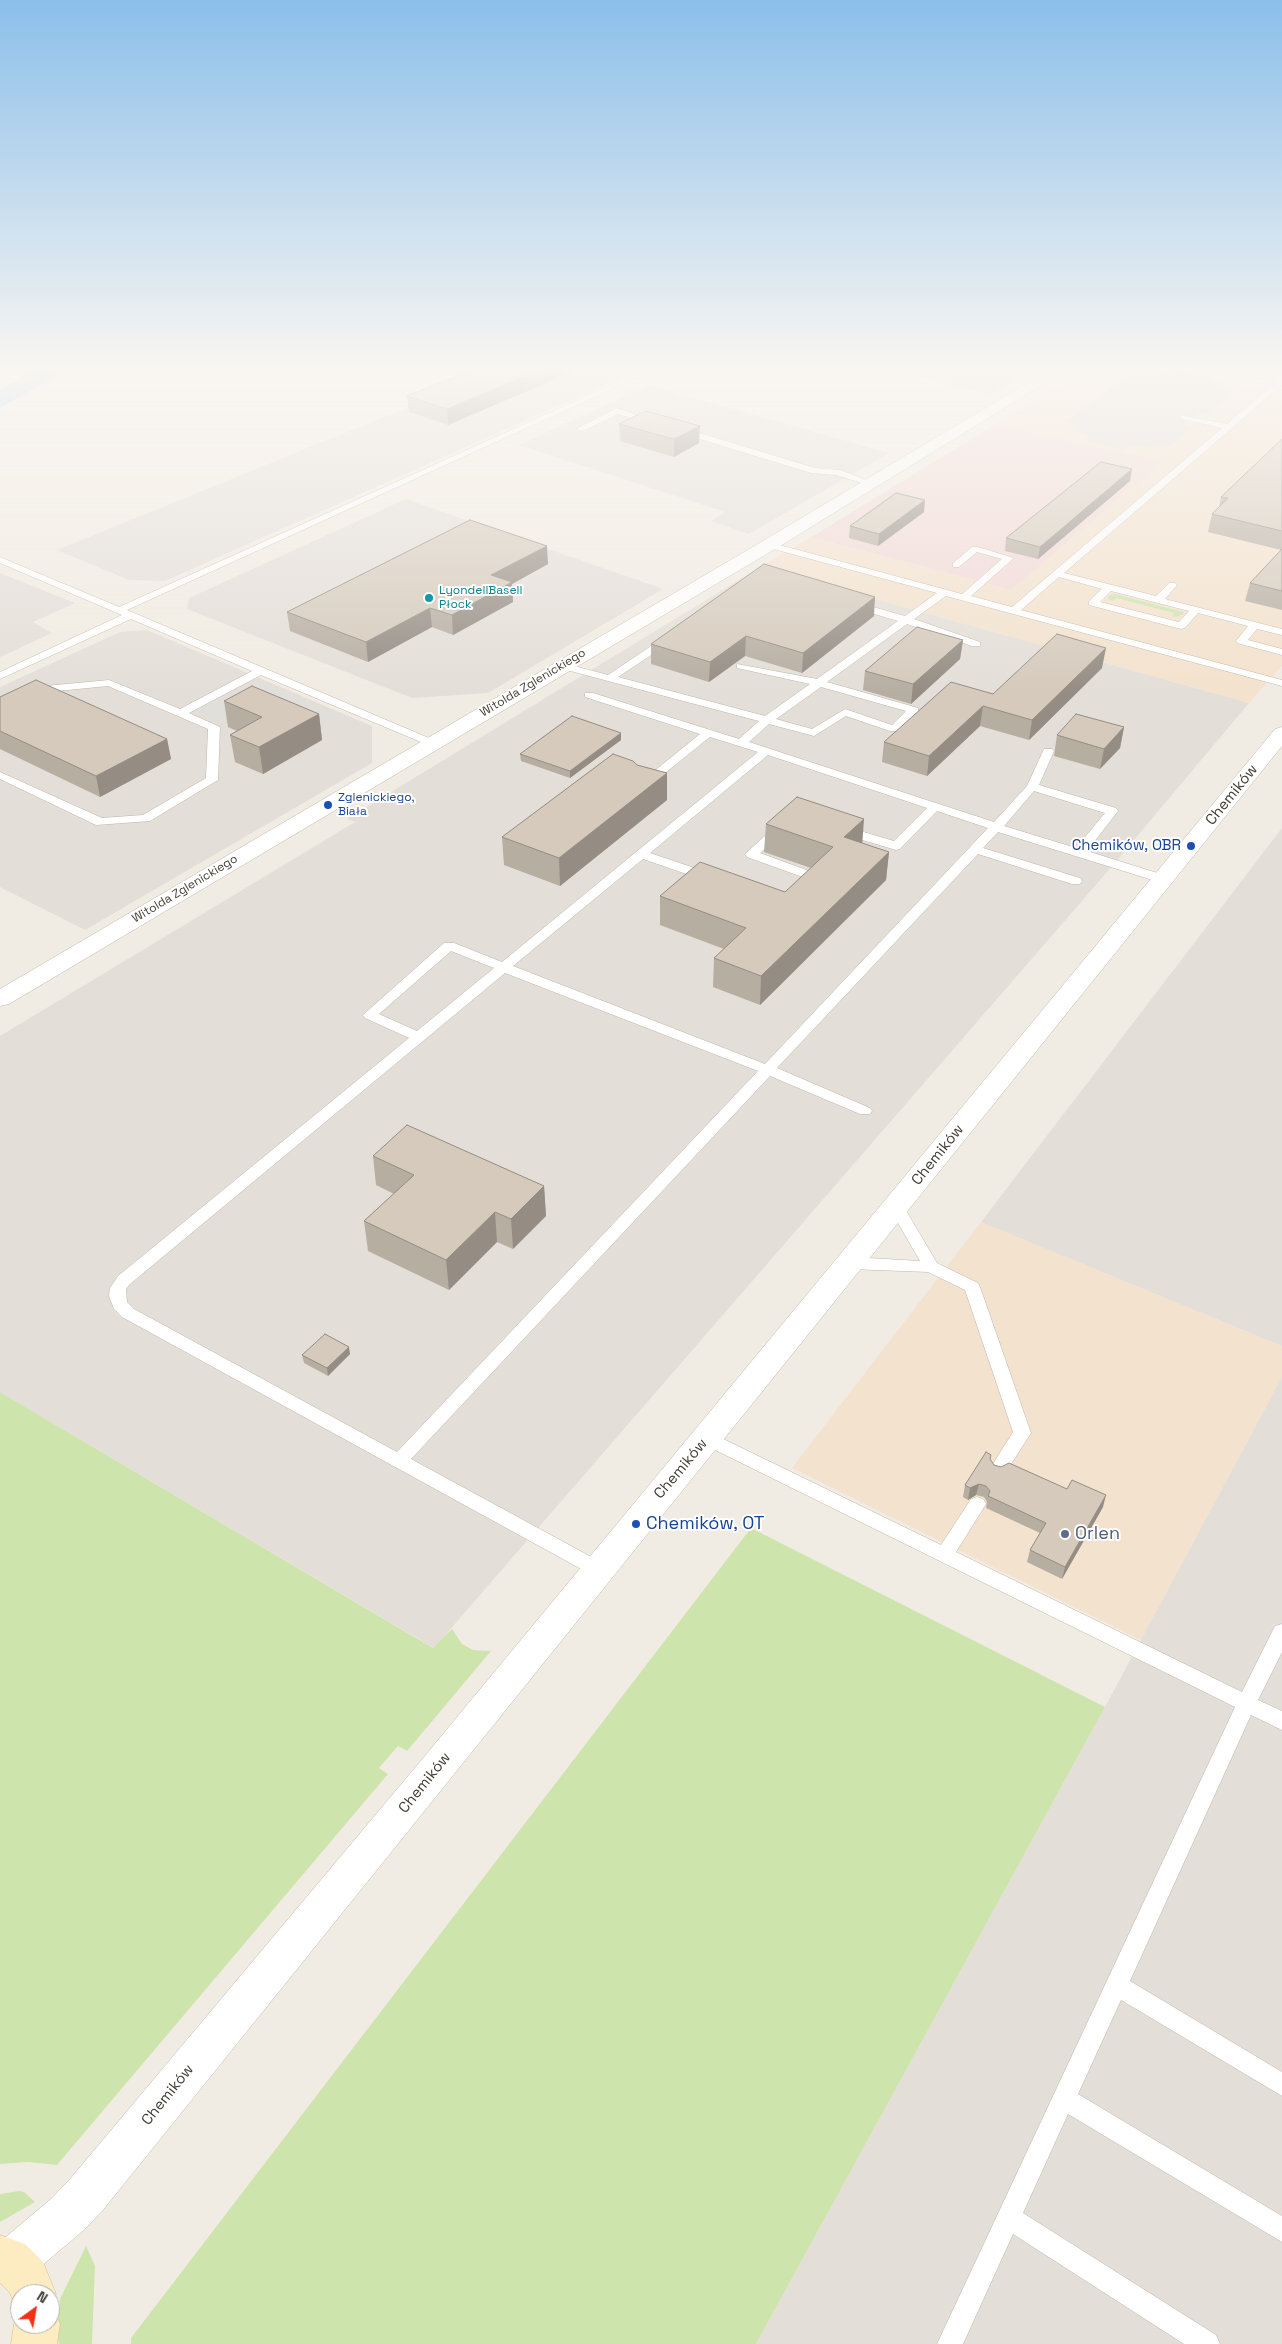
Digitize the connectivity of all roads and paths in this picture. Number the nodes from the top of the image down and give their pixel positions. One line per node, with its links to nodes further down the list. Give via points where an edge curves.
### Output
1 (417, 475): 18 (lane)
2 (847, 475): 5 (lane)
3 (884, 475): 5 (street, Witolda Zglenickiego)
4 (1170, 475): 9 (lane)
5 (871, 483): 6 (street, Witolda Zglenickiego)
6 (769, 545): 12 (lane); 26 (street, Witolda Zglenickiego)
7 (0, 560): 18 (lane)
8 (956, 565): 13 (lane, via 975,549 1009,558)
9 (1057, 574): 11 (lane); 16 (lane)
10 (1172, 585): 14 (lane)
11 (1109, 588): 14 (lane); 17 (lane, via 1093,602 1181,626)
12 (945, 592): 13 (lane); 20 (lane)
13 (964, 597): 16 (lane)
14 (1158, 600): 17 (lane)
15 (843, 601): 20 (lane)
16 (1015, 610): 32 (lane)
17 (1196, 610): 21 (lane)
18 (117, 611): 19 (lane)
19 (129, 616): 28 (lane); 29 (lane)
20 (906, 620): 24 (lane); 31 (lane)
21 (1255, 625): 22 (lane); 25 (lane, via 1241,642)
22 (1282, 632)
23 (674, 636): 30 (lane)
24 (976, 644)
25 (1280, 652)
26 (563, 666): 30 (lane); 39 (street, Witolda Zglenickiego)
27 (741, 666): 31 (lane)
28 (260, 671): 35 (lane); 39 (lane)
29 (0, 676)
30 (610, 678): 36 (lane)
31 (819, 683): 36 (lane); 36 (lane, via 914,710 894,729 844,712 814,733)
32 (1282, 683)
33 (589, 695): 37 (lane)
34 (0, 708): 35 (lane, via 35,690 109,683)
35 (180, 713): 43 (lane, via 214,727 212,780 146,818 100,822)
36 (767, 720): 40 (lane)
37 (708, 733): 40 (lane); 45 (lane)
38 (1282, 733): 53 (street, Chemików)
39 (432, 743): 58 (street, Witolda Zglenickiego)
40 (741, 743): 41 (lane)
41 (766, 751): 46 (lane); 52 (lane)
42 (1048, 751): 44 (lane)
43 (0, 775)
44 (1032, 787): 49 (lane); 51 (lane, via 1112,811)
45 (641, 788)
46 (935, 807): 48 (lane, via 896,846); 49 (lane)
47 (788, 822): 56 (lane, via 751,854 816,878)
48 (832, 827)
49 (996, 827): 50 (lane); 51 (lane)
50 (975, 849): 54 (lane); 60 (lane)
51 (1078, 853): 53 (lane)
52 (641, 854): 55 (lane); 57 (lane)
53 (1163, 879): 62 (street, Chemików)
54 (1076, 881)
55 (724, 883)
56 (803, 892)
57 (502, 968): 59 (lane); 59 (lane, via 449,946 370,1015); 60 (lane)
58 (0, 999)
59 (419, 1037): 66 (lane, via 118,1288 120,1305 128,1313)
60 (768, 1070): 61 (lane); 66 (lane)
61 (865, 1111)
62 (896, 1206): 63 (street, Chemików); 64 (lane)
63 (850, 1263): 64 (lane); 65 (street, Chemików)
64 (931, 1267): 67 (lane, via 972,1287 1022,1433)
65 (707, 1438): 69 (lane); 70 (street, Chemików)
66 (399, 1461): 70 (lane)
67 (998, 1470)
68 (977, 1504): 69 (lane)
69 (944, 1555): 72 (lane)
70 (599, 1570): 79 (street, Chemików, via 87,2194)
71 (1282, 1632): 72 (lane)
72 (1247, 1703): 73 (lane); 74 (lane)
73 (1282, 1721)
74 (1116, 1985): 75 (lane); 76 (lane)
75 (1282, 2085)
76 (1063, 2098): 77 (lane); 78 (lane)
77 (1008, 2217): 80 (lane); 81 (lane)
78 (1282, 2230)
79 (15, 2271)
80 (950, 2344)
81 (1207, 2344)

